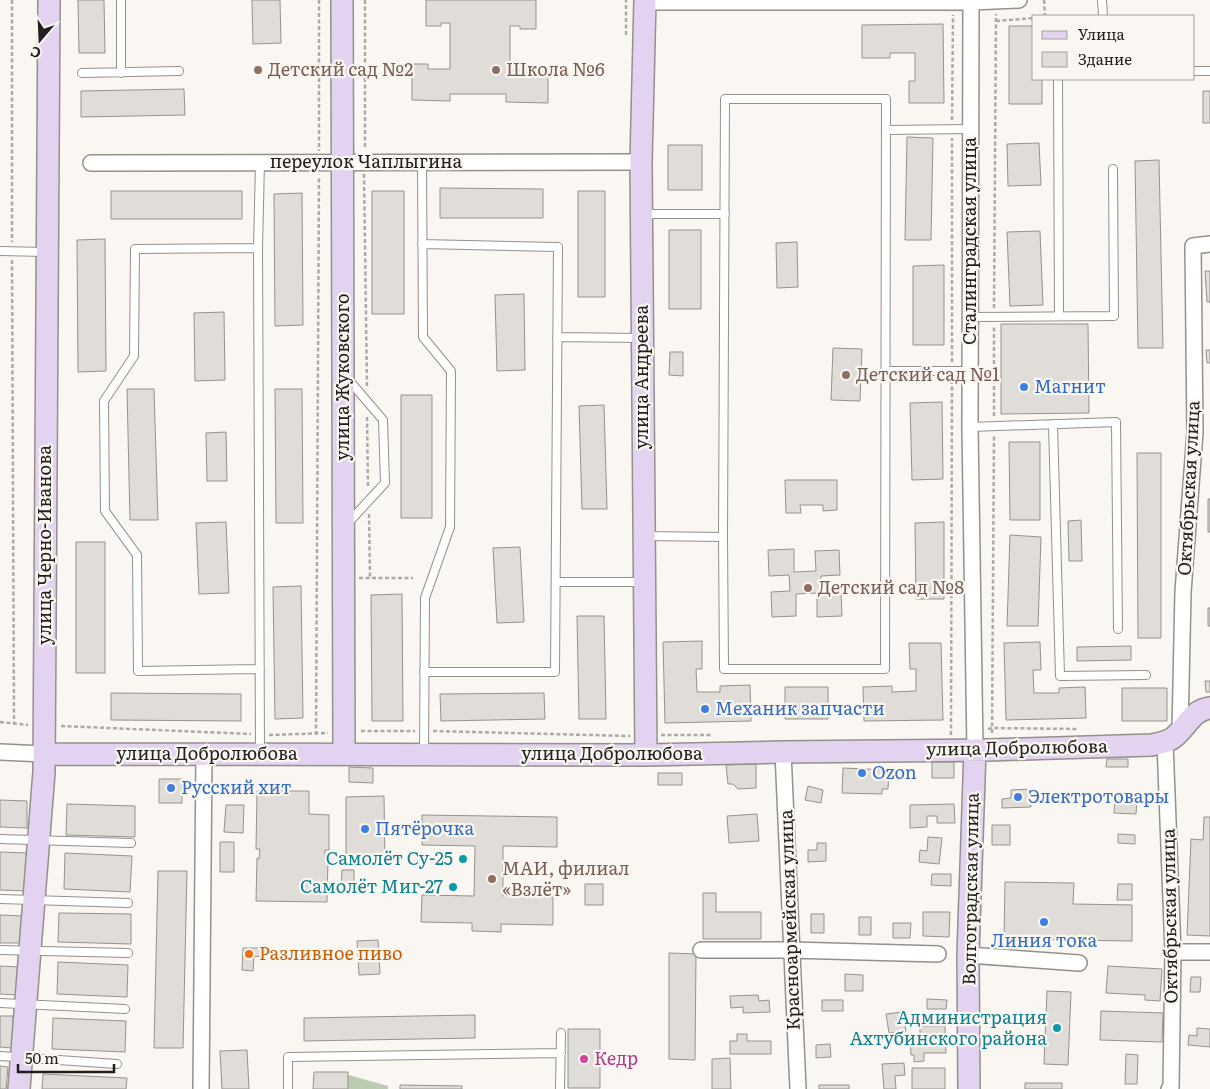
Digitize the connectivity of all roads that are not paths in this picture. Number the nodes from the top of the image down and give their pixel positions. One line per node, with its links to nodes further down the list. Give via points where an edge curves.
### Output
1 (49, 0): 31 (street, улица Черно-Иванова)
2 (121, 0): 14 (lane)
3 (342, 0): 20 (street, улица Жуковского)
4 (1019, 0): 8 (street)
5 (1102, 0): 10 (lane)
6 (645, 1): 7 (street); 22 (street, улица Андреева)
7 (850, 1): 9 (street)
8 (996, 1): 9 (street)
9 (971, 2): 17 (street, Сталинградская улица)
10 (1103, 15)
11 (179, 71): 14 (lane)
12 (1195, 71): 13 (lane)
13 (1210, 71)
14 (121, 73): 15 (lane)
15 (82, 74)
16 (1058, 80): 32 (lane)
17 (971, 129): 18 (lane); 33 (street, Сталинградская улица)
18 (886, 130): 26 (lane, via 886,99 725,99); 36 (lane)
19 (260, 162): 20 (street, переулок Чаплыгина); 23 (street, переулок Чаплыгина); 29 (lane)
20 (343, 162): 21 (street, переулок Чаплыгина); 38 (street, улица Жуковского)
21 (422, 162): 22 (street, переулок Чаплыгина); 27 (lane)
22 (641, 162): 25 (street, улица Андреева)
23 (91, 163)
24 (1113, 169): 32 (lane, via 1114,316)
25 (641, 214): 26 (lane); 35 (street, улица Андреева)
26 (725, 214): 44 (lane)
27 (422, 244): 34 (lane, via 558,247); 49 (lane, via 423,337 451,371 450,527 425,598)
28 (1210, 244): 41 (street, Октябрьская улица, via 1193,246)
29 (258, 248): 48 (lane); 48 (lane, via 135,249 134,356 104,401 105,511 137,555 138,671)
30 (0, 251): 31 (lane)
31 (48, 252): 58 (street, улица Черно-Иванова)
32 (1059, 316): 33 (lane)
33 (970, 317): 37 (street, Сталинградская улица)
34 (557, 337): 35 (lane); 45 (lane)
35 (642, 338): 43 (street, улица Андреева)
36 (886, 370): 37 (lane); 44 (lane, via 886,670 724,669)
37 (970, 371): 40 (street, Сталинградская улица)
38 (343, 375): 42 (street, улица Жуковского); 42 (lane, via 383,420 385,482)
39 (1053, 424): 40 (lane); 47 (lane, via 1116,422); 50 (lane, via 1060,676)
40 (970, 427): 54 (street, Сталинградская улица)
41 (1203, 431): 52 (street, Октябрьская улица, via 1183,592)
42 (344, 528): 60 (street, улица Жуковского)
43 (644, 536): 44 (lane); 46 (street, улица Андреева)
44 (723, 537)
45 (556, 582): 46 (lane); 49 (lane, via 556,672)
46 (644, 582): 55 (street, улица Андреева)
47 (1118, 629)
48 (260, 670): 53 (lane)
49 (424, 672): 61 (lane)
50 (1146, 675)
51 (1210, 708): 52 (street, via 1194,714)
52 (1172, 736): 54 (street, улица Добролюбова, via 1152,745); 72 (street, Октябрьская улица)
53 (260, 744): 59 (street, улица Добролюбова); 60 (street, улица Добролюбова)
54 (979, 744): 57 (street, улица Добролюбова); 76 (street, Волгоградская улица)
55 (646, 746): 57 (street, улица Добролюбова); 61 (street, улица Добролюбова)
56 (0, 752): 58 (street, улица Добролюбова)
57 (783, 752): 70 (street, Красноармейская улица)
58 (44, 754): 59 (street, улица Добролюбова); 63 (street, улица Черно-Иванова)
59 (204, 754): 87 (street)
60 (344, 754): 61 (street, улица Добролюбова)
61 (424, 754)
62 (0, 839): 63 (lane)
63 (38, 840): 64 (lane); 66 (street, улица Черно-Иванова)
64 (131, 843)
65 (0, 899): 66 (lane)
66 (34, 901): 67 (lane); 71 (street, улица Черно-Иванова)
67 (128, 903)
68 (0, 950): 71 (lane)
69 (701, 950): 70 (street)
70 (791, 950): 75 (street); 90 (street, Красноармейская улица)
71 (30, 952): 74 (lane); 79 (street, улица Черно-Иванова)
72 (1173, 952): 73 (street); 92 (street, Октябрьская улица)
73 (1210, 952)
74 (128, 953)
75 (938, 954)
76 (968, 956): 77 (street); 91 (street, Волгоградская улица)
77 (1079, 963)
78 (0, 1003): 79 (lane)
79 (26, 1004): 80 (lane); 84 (street, улица Черно-Иванова)
80 (126, 1009)
81 (561, 1033): 82 (lane)
82 (561, 1053): 88 (lane, via 288,1057); 89 (lane)
83 (0, 1056): 84 (lane)
84 (21, 1057): 85 (lane); 86 (street, улица Черно-Иванова)
85 (116, 1064)
86 (19, 1089)
87 (201, 1089)
88 (288, 1089)
89 (560, 1089)
90 (798, 1089)
91 (969, 1089)
92 (1169, 1089)

